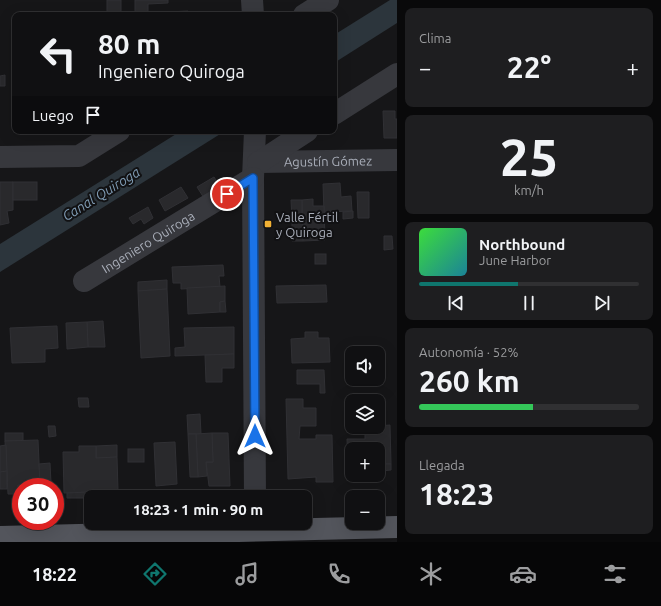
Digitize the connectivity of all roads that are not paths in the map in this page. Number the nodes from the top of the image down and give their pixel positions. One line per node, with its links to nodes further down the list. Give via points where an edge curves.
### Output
1 (252, 0): 3 (street)
2 (328, 0): 4 (street)
3 (253, 12)
4 (309, 12)
5 (397, 74): 6 (street)
6 (337, 112)
7 (114, 134): 10 (street, via 79,156)
8 (254, 134): 12 (street)
9 (303, 134): 12 (street, Ingeniero Quiroga)
10 (0, 157)
11 (397, 160): 12 (street, Agustín Gómez)
12 (255, 169): 13 (street, Ingeniero Quiroga); 14 (street)
13 (84, 281)
14 (256, 490)
15 (397, 526): 16 (main road)
16 (312, 527)
17 (179, 530): 18 (main road)
18 (0, 537)

